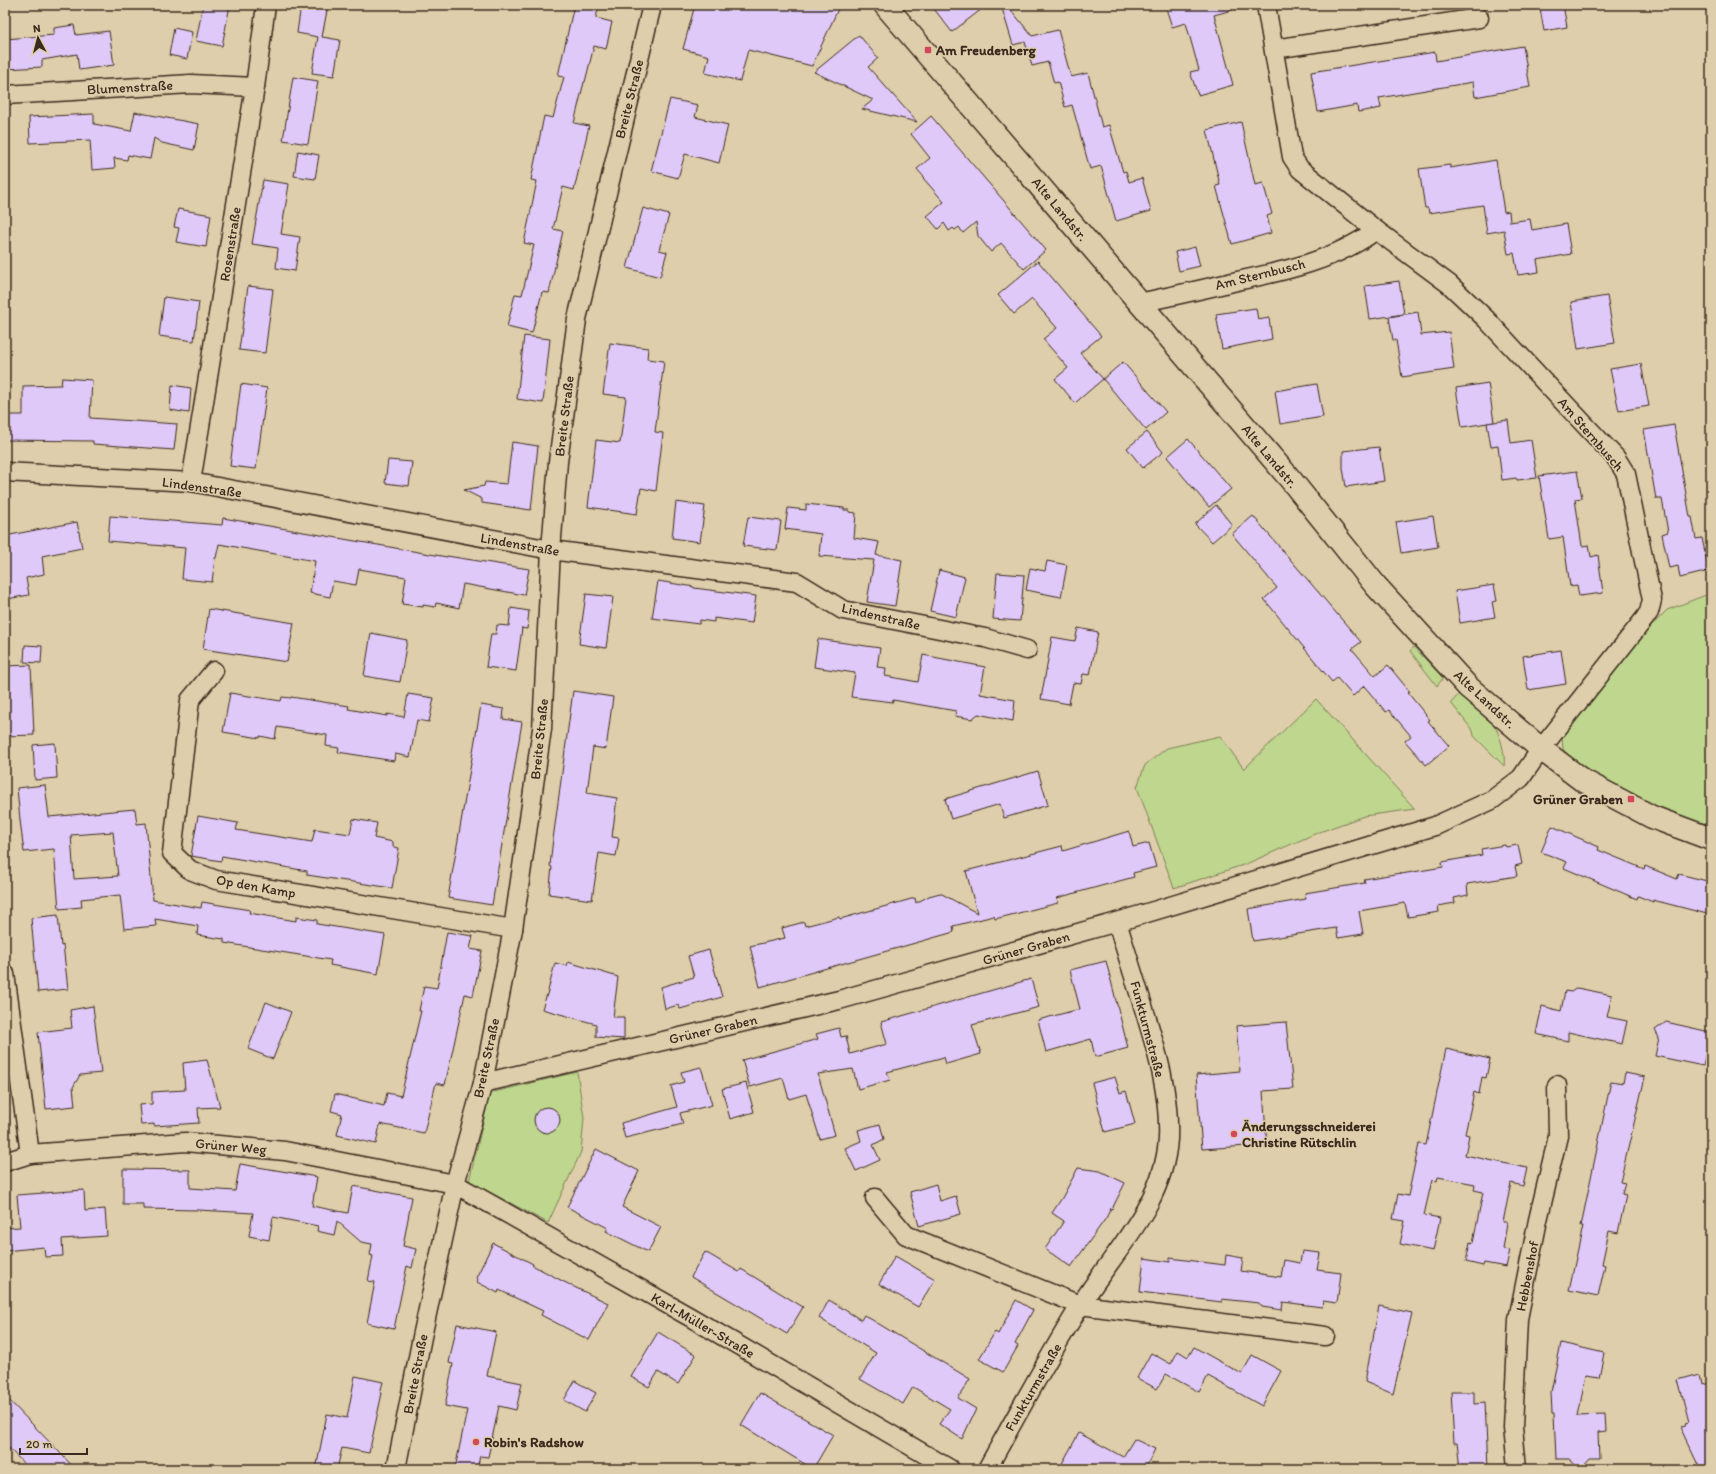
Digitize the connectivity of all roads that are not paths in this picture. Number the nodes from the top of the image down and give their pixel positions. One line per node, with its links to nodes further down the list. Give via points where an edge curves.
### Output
1 (266, 5): 7 (street, Rosenstraße)
2 (652, 5): 13 (street, Breite Straße, via 576,319 558,462)
3 (885, 5): 10 (street, Alte Landstr.)
4 (1266, 5): 6 (street, Am Sternbusch)
5 (1479, 18): 6 (street)
6 (1274, 49): 9 (street, Am Sternbusch, via 1292,157 1300,169)
7 (255, 87): 8 (street, Blumenstraße, via 192,84); 12 (street, Rosenstraße)
8 (5, 95)
9 (1376, 230): 10 (street, Am Sternbusch, via 1361,241 1334,254 1304,264); 16 (street, Am Sternbusch, via 1449,284 1486,319 1608,449 1626,474 1652,600 1649,612)
10 (1139, 303): 16 (street, Alte Landstr., via 1291,480 1376,586 1468,687)
11 (5, 472): 12 (street, Lindenstraße)
12 (191, 482): 13 (street, Lindenstraße)
13 (551, 550): 14 (street, Lindenstraße, via 797,582 843,610 985,638); 19 (street, Breite Straße, via 542,729)
14 (1027, 650)
15 (214, 671): 19 (street, Op den Kamp, via 190,700 172,853 190,870 216,880)
16 (1541, 749): 17 (street, Alte Landstr., via 1582,780 1652,817); 18 (street, Grüner Graben, via 1522,778 1492,800 1435,826)
17 (1711, 839)
18 (1117, 922): 21 (street, Grüner Graben, via 839,1000); 27 (street, Funkturmstraße, via 1159,1057 1167,1108 1168,1140 1159,1180 1145,1212)
19 (513, 929): 21 (street, Breite Straße)
20 (5, 974): 23 (street)
21 (482, 1082): 25 (street, Breite Straße)
22 (1557, 1085): 32 (street, Hebbenshof, via 1558,1136 1518,1319 1512,1427)
23 (30, 1154): 24 (street, Grüner Weg); 25 (street, Grüner Weg, via 185,1142 285,1151)
24 (5, 1162)
25 (455, 1184): 29 (street, Breite Straße); 30 (street, Karl-Müller-Straße)
26 (875, 1198): 27 (street, via 906,1235)
27 (1080, 1305): 28 (street); 31 (street, Funkturmstraße)
28 (1325, 1336)
29 (396, 1469)
30 (950, 1469)
31 (987, 1469)
32 (1517, 1469)

